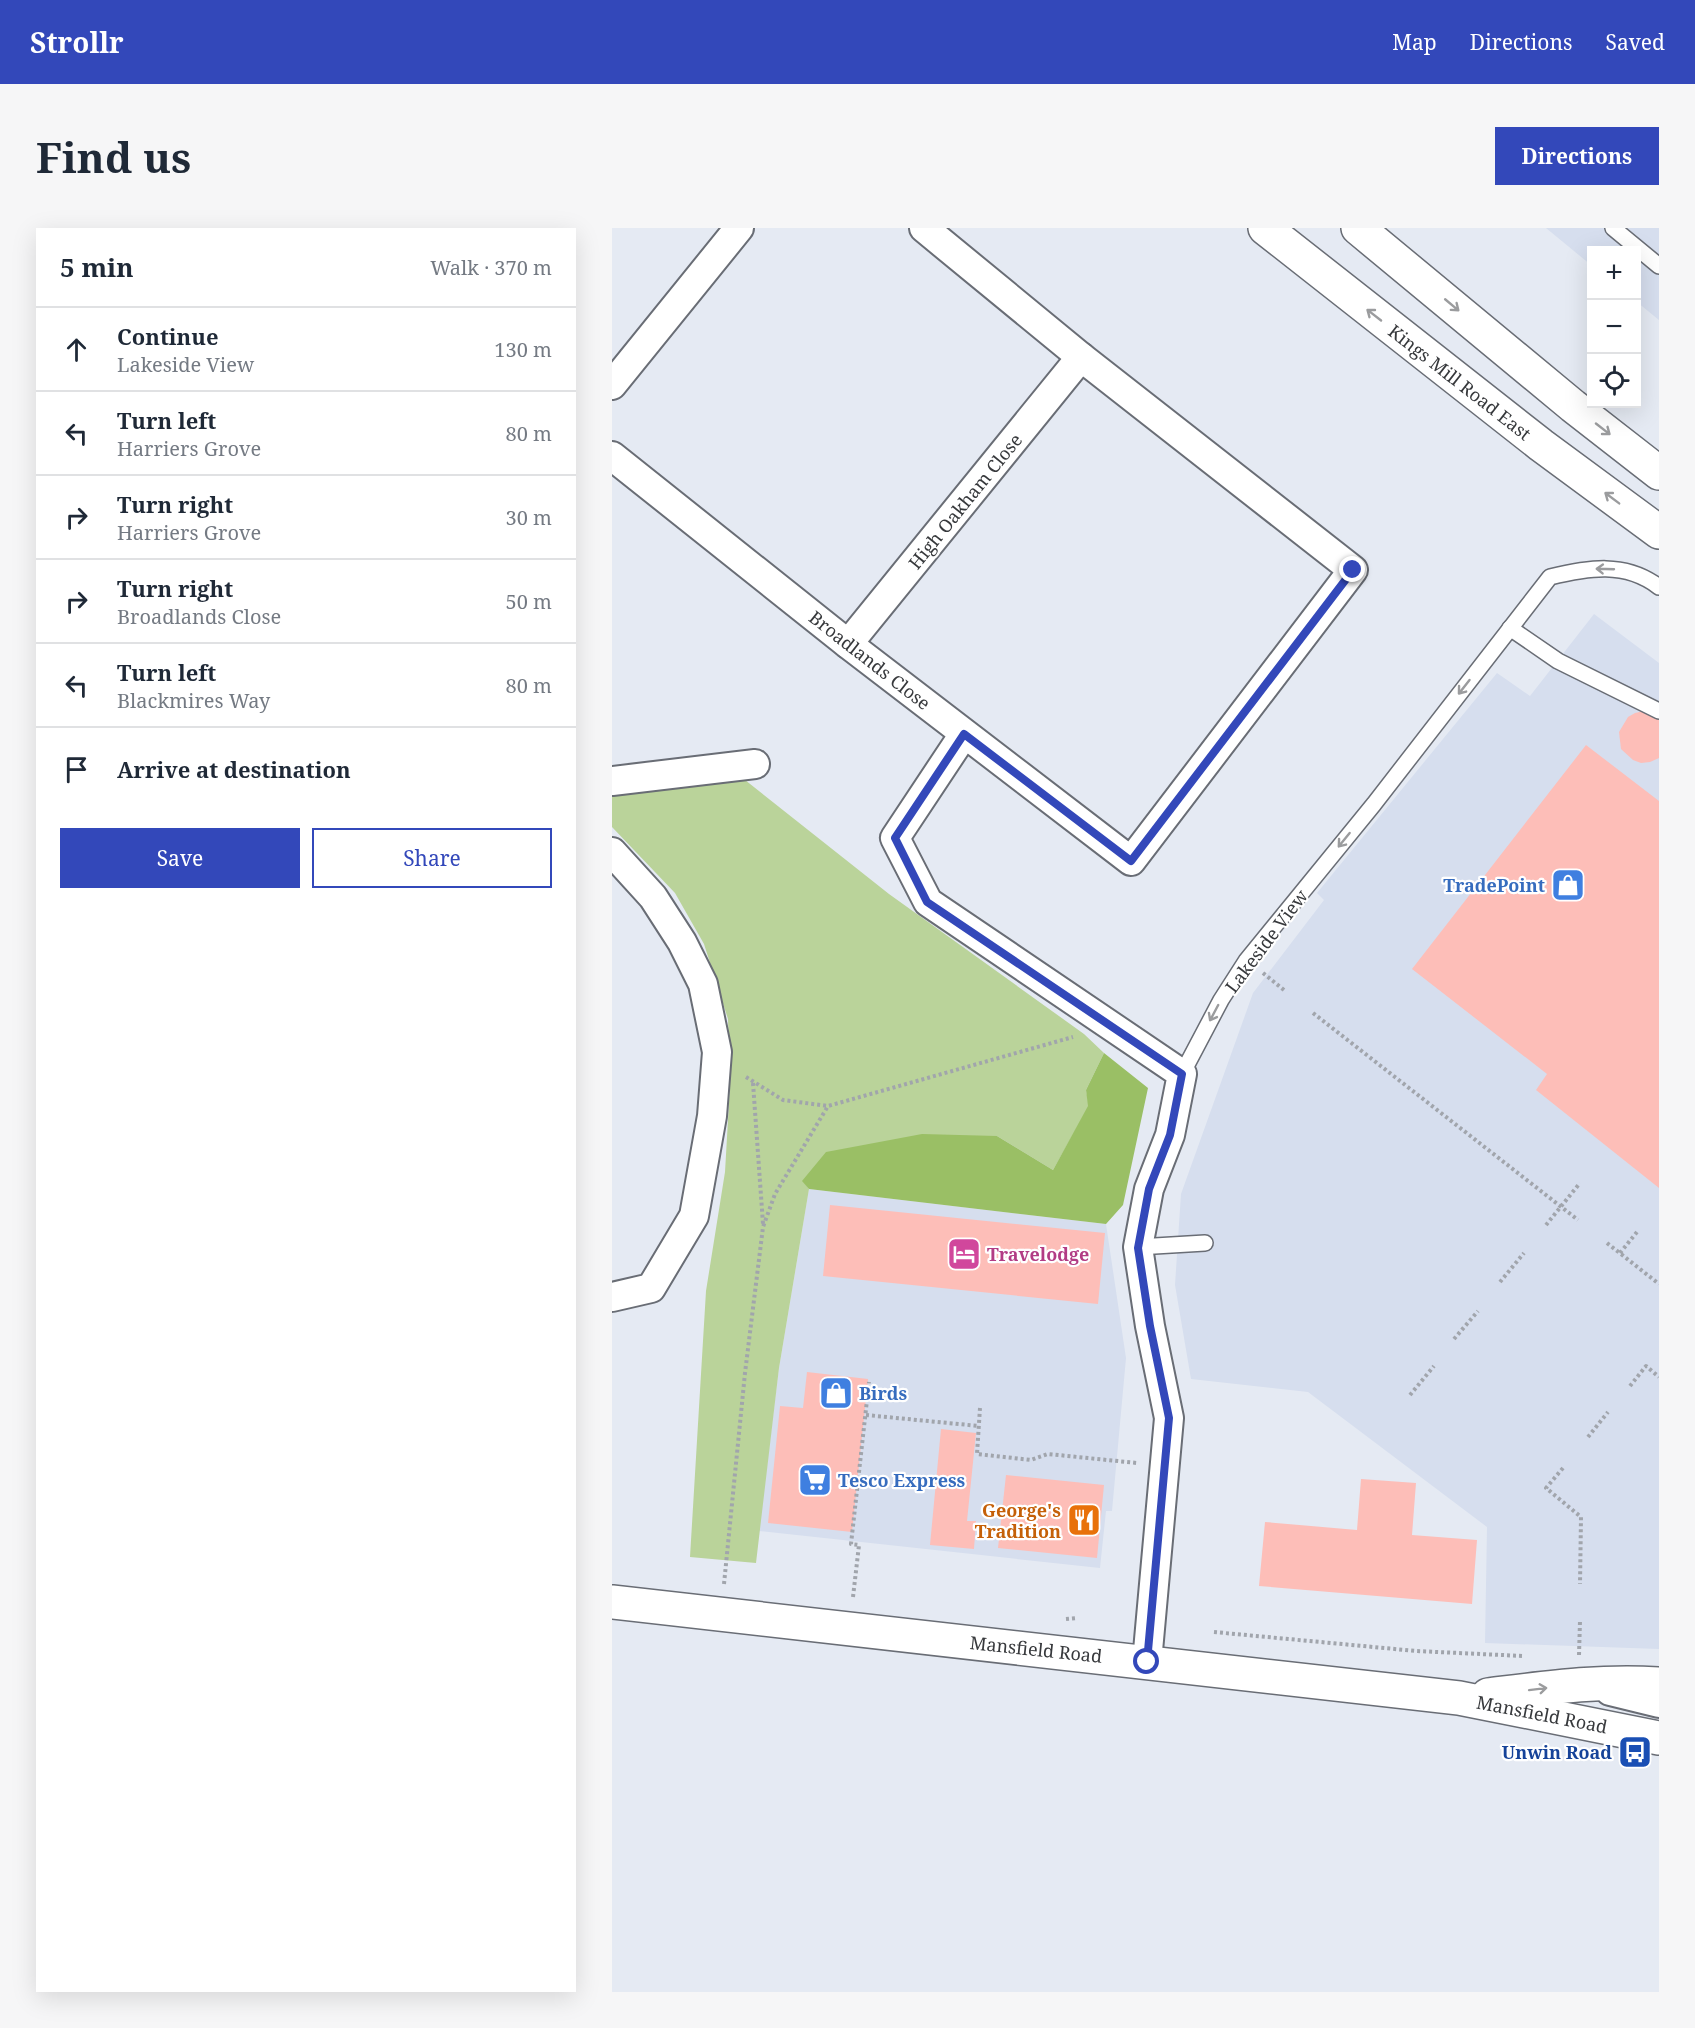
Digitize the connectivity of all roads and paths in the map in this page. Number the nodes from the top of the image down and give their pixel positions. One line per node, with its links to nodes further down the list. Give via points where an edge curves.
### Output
1 (739, 228): 10 (street)
2 (924, 228): 9 (street)
3 (1265, 228): 8 (main road, Kings Mill Road East)
4 (1291, 228): 8 (lane)
5 (1358, 228): 12 (main road, one-way to 12)
6 (1613, 228): 7 (lane)
7 (1659, 266)
8 (1315, 269): 13 (main road, Kings Mill Road East, one-way to 8)
9 (1081, 357): 16 (street, High Oakham Close); 18 (street, Broadlands Close, via 1353,570 1131,861)
10 (612, 385)
11 (612, 456): 16 (street, Broadlands Close)
12 (1659, 473)
13 (1659, 532)
14 (1659, 587): 15 (lane, Lakeside View, one-way to 15, via 1623,570 1587,569 1550,577)
15 (1510, 628): 17 (lane, via 1558,661); 27 (lane, Lakeside View, one-way to 27, via 1246,961)
16 (848, 644): 18 (street, Broadlands Close)
17 (1659, 711)
18 (964, 734): 25 (street, via 895,838 927,902)
19 (755, 764): 20 (street)
20 (612, 781)
21 (612, 852): 26 (street, via 653,897 682,942 703,984)
22 (1260, 971): 23 (path)
23 (1284, 990)
24 (1313, 1013): 31 (path)
25 (1103, 1020): 27 (street); 29 (path, via 1084,1034)
26 (717, 1053): 28 (path); 43 (street, via 712,1116 694,1216 651,1288)
27 (1182, 1074): 38 (street, Lakeside View, via 1170,1135 1149,1189)
28 (753, 1083): 29 (path, via 783,1100); 34 (path)
29 (828, 1106): 34 (path, via 776,1194)
30 (1580, 1183): 31 (path)
31 (1561, 1207): 32 (path); 33 (path)
32 (1578, 1220)
33 (1546, 1225)
34 (763, 1227): 61 (path)
35 (1637, 1232): 40 (path)
36 (1205, 1243): 38 (lane)
37 (1607, 1243): 40 (path)
38 (1138, 1248): 56 (street, Lakeside View, via 1169,1418)
39 (1524, 1253): 41 (path)
40 (1620, 1253): 42 (path)
41 (1500, 1282)
42 (1659, 1284)
43 (612, 1297)
44 (1478, 1311): 45 (path)
45 (1454, 1340)
46 (1434, 1366): 50 (path)
47 (1659, 1377): 49 (path, via 1646,1366)
48 (869, 1382): 53 (path)
49 (1630, 1386)
50 (1410, 1395)
51 (980, 1408): 54 (path)
52 (1608, 1412): 55 (path)
53 (866, 1415): 54 (path); 59 (path, via 852,1545 859,1545)
54 (979, 1426): 56 (path, via 977,1454 1031,1460 1048,1454)
55 (1588, 1437)
56 (1165, 1466): 65 (street, Lakeside View)
57 (1563, 1468): 58 (path, via 1546,1488 1581,1517)
58 (1580, 1584)
59 (853, 1597)
60 (612, 1602): 61 (main road, Mansfield Road)
61 (720, 1614): 65 (main road, Mansfield Road)
62 (1580, 1621): 66 (path)
63 (1214, 1632): 64 (path, via 1416,1651)
64 (1533, 1656)
65 (1147, 1662): 68 (main road, Mansfield Road)
66 (1579, 1671): 67 (main road, Mansfield Road); 68 (main road, Mansfield Road, one-way to 66); 69 (street)
67 (1659, 1684)
68 (1459, 1698): 70 (main road, Mansfield Road)
69 (1659, 1703)
70 (1659, 1738)

